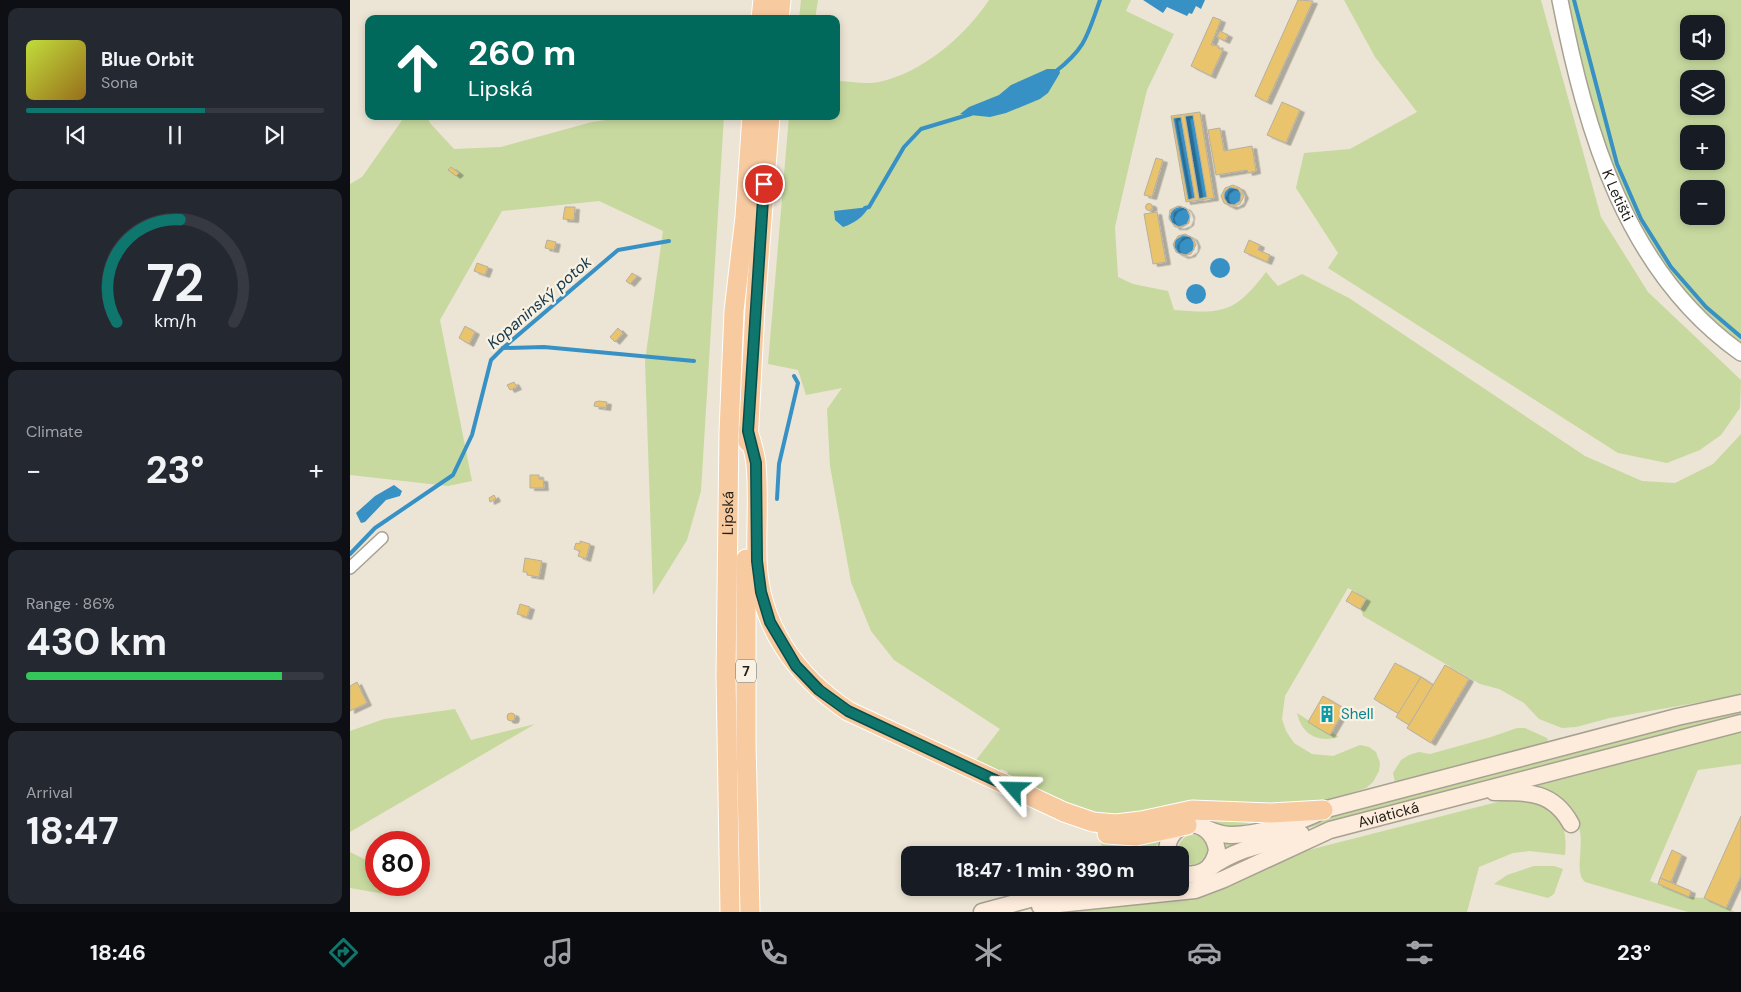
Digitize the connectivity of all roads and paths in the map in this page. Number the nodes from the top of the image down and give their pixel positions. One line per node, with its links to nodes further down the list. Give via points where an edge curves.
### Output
1 (763, 0): 4 (highway)
2 (781, 0): 5 (highway)
3 (1560, 0): 8 (street, K Letišti, via 1589,120 1627,220 1669,285 1710,328)
4 (761, 15)
5 (779, 15)
6 (752, 120): 26 (highway, Lipská / 7, via 734,311 729,432 726,648)
7 (770, 120): 9 (highway, Lipská / 7)
8 (1741, 353)
9 (748, 431): 14 (highway, via 756,463 757,561 761,592 774,629 796,666 819,690 848,711); 27 (highway, Lipská / 7, via 746,692)
10 (382, 538): 11 (street)
11 (350, 568)
12 (1741, 703): 16 (main road, Aviatická)
13 (1741, 723): 15 (main road, Aviatická)
14 (998, 781): 16 (highway, via 1078,818 1104,823 1128,823 1192,810 1271,813); 18 (highway, via 1032,806 1095,832 1136,836)
15 (1474, 791): 17 (main road, via 1538,794 1560,808); 19 (main road, Aviatická)
16 (1322, 810): 18 (main road, Aviatická, via 1308,818 1238,835)
17 (1571, 824)
18 (1194, 825): 20 (main road, via 1174,832); 21 (main road, via 1212,835 1217,850)
19 (1330, 830): 21 (main road, via 1312,831 1242,850); 25 (main road, Aviatická, via 1201,888)
20 (1168, 846)
21 (1208, 869): 22 (main road, via 1196,875)
22 (1189, 874)
23 (1041, 896): 28 (main road)
24 (1066, 896): 25 (main road)
25 (1040, 906): 29 (main road)
26 (730, 912)
27 (750, 912)
28 (982, 912)
29 (1017, 912)

